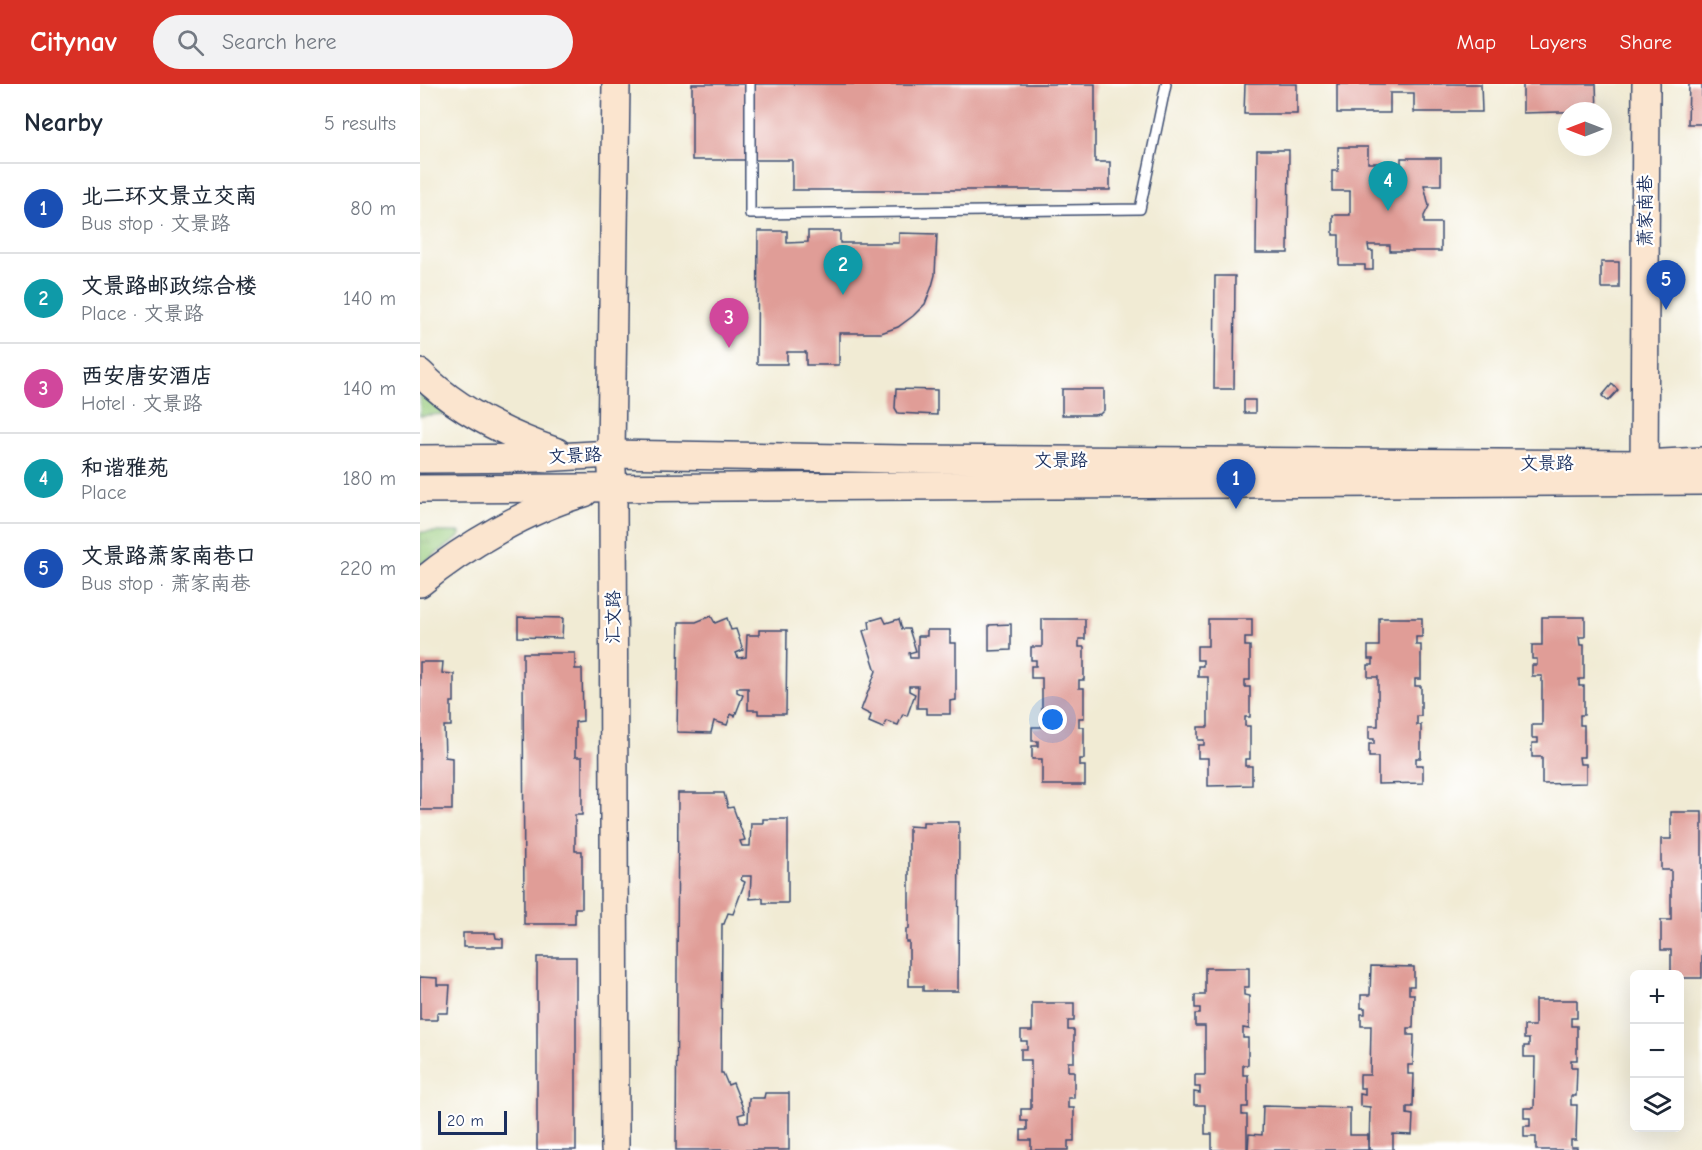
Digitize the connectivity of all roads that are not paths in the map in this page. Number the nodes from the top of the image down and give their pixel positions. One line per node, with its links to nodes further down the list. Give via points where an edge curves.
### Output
1 (616, 84): 6 (main road, 汇文路)
2 (750, 84): 3 (lane, via 750,214 1140,209)
3 (1166, 84)
4 (1646, 84): 10 (main road, 萧家南巷)
5 (420, 373): 7 (main road, via 490,424)
6 (611, 454): 7 (main road, 文景路); 10 (main road, 文景路); 12 (main road, 汇文路)
7 (570, 457): 8 (main road, 文景路)
8 (420, 459)
9 (1702, 461): 10 (main road, 文景路)
10 (1643, 473): 11 (main road, 文景路); 12 (main road, 文景路)
11 (1702, 481)
12 (609, 487): 13 (main road, 文景路); 14 (main road, via 572,496 510,525); 15 (main road, 汇文路)
13 (420, 489)
14 (420, 583)
15 (615, 1150)

